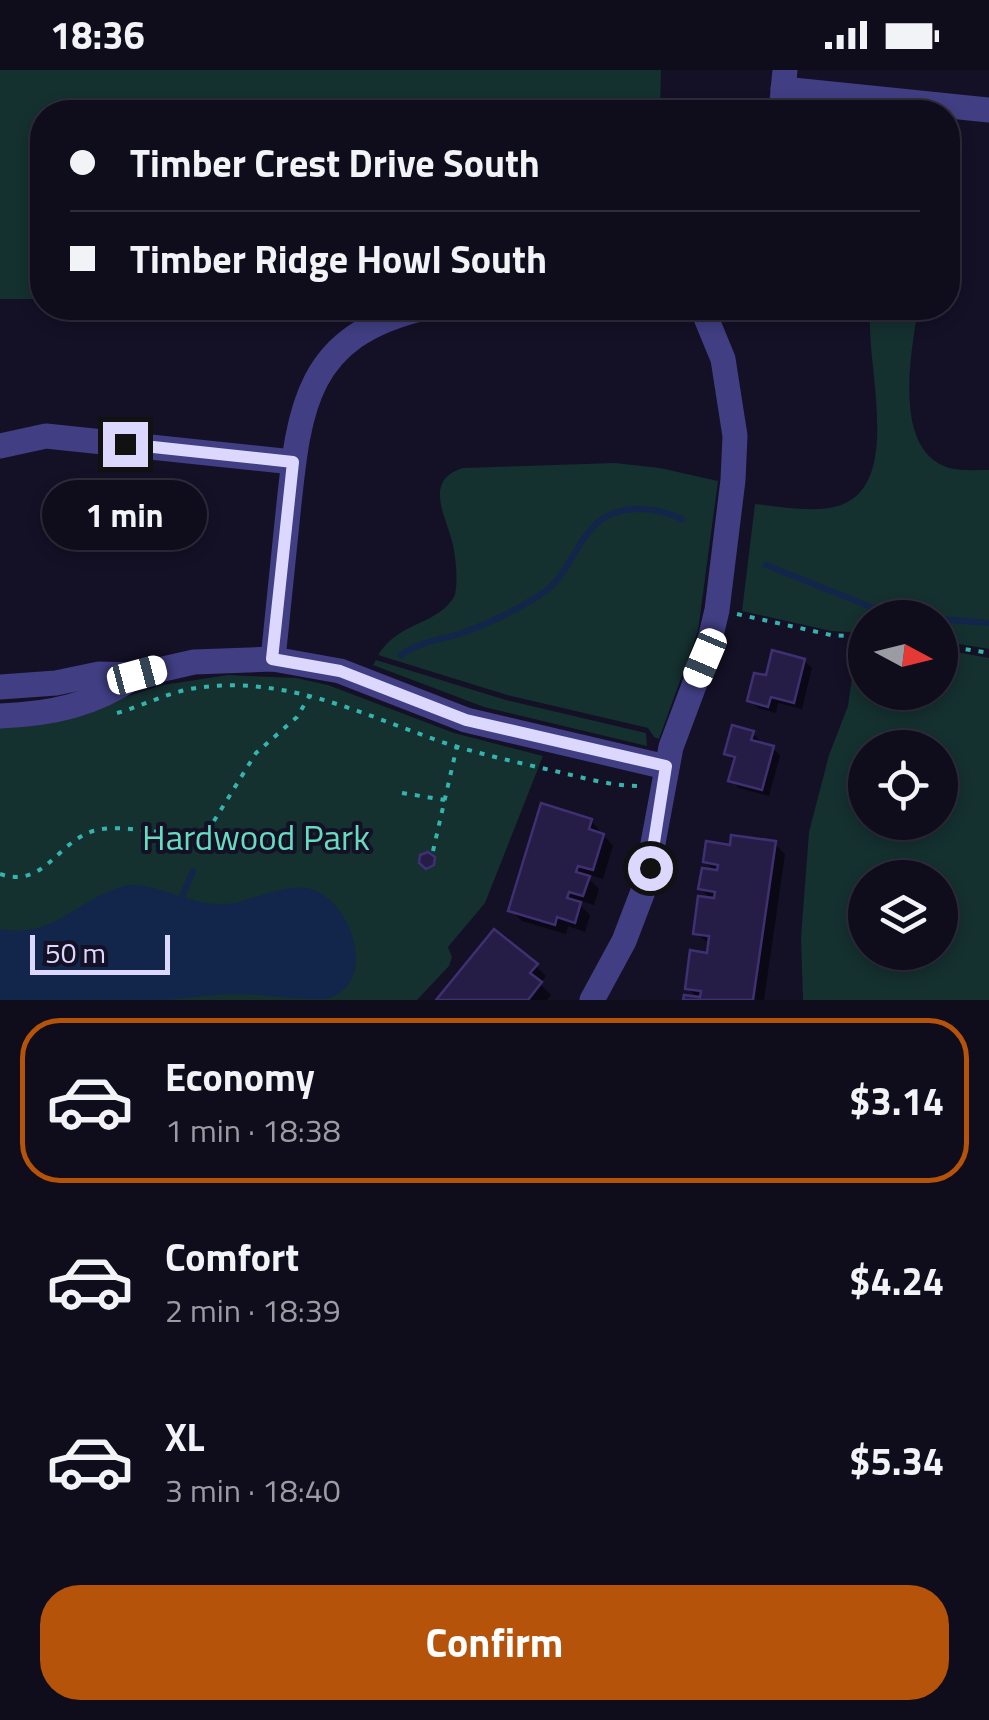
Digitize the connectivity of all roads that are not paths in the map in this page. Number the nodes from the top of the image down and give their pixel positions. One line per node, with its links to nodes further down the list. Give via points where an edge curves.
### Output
1 (783, 90): 2 (street)
2 (886, 100)
3 (960, 107): 4 (street)
4 (989, 110)
5 (386, 320): 8 (street, via 328,360 305,402)
6 (707, 320): 13 (street, via 723,359 735,436 733,480 717,610)
7 (0, 446): 8 (street, via 46,436)
8 (293, 462): 9 (street)
9 (272, 659): 10 (street, via 194,662); 13 (street, via 340,671 466,720)
10 (137, 675): 11 (street); 12 (street, via 98,699)
11 (0, 687)
12 (0, 716)
13 (666, 766): 14 (street, via 645,886)
14 (592, 1000)

